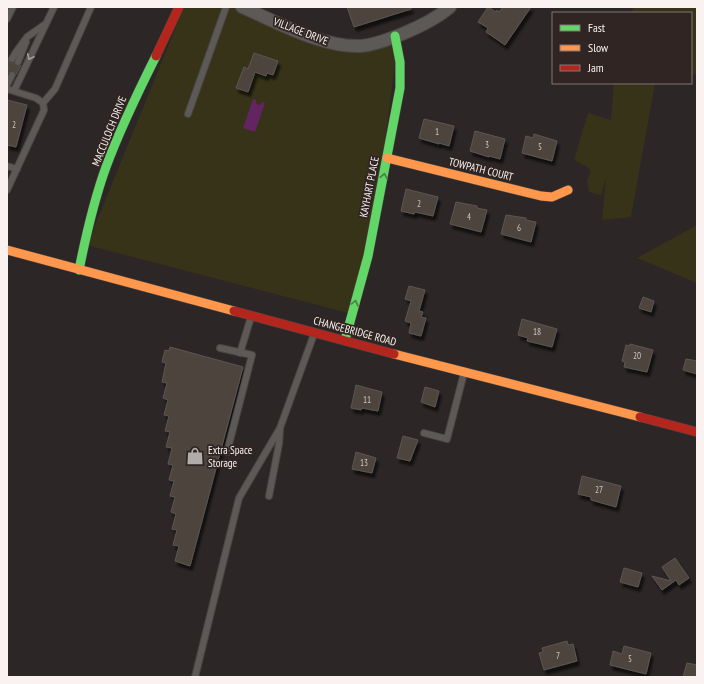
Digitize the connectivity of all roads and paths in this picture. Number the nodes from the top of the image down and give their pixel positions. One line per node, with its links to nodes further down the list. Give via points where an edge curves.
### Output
1 (13, 7): 8 (lane)
2 (54, 7): 9 (lane)
3 (91, 7): 16 (lane, via 55,89)
4 (179, 7): 24 (street, MACCULOCH DRIVE, via 111,154 88,227)
5 (226, 7): 17 (lane)
6 (242, 7): 10 (street, VILLAGE DRIVE, via 310,36 339,44 362,46)
7 (450, 7): 10 (street, VILLAGE DRIVE, via 428,23)
8 (7, 19)
9 (46, 23): 11 (lane, via 27,37); 15 (lane, one-way to 15)
10 (395, 36): 18 (street, KAYHART PLACE, via 400,56 400,88)
11 (15, 61)
12 (12, 75): 13 (lane)
13 (7, 86)
14 (7, 89): 15 (lane)
15 (14, 91): 16 (lane)
16 (43, 103): 20 (lane, via 41,118)
17 (188, 114)
18 (387, 158): 22 (street, TOWPATH COURT, via 541,196 552,197); 27 (street, KAYHART PLACE, one-way to 18, via 368,256)
19 (7, 166): 20 (lane)
20 (17, 169): 21 (lane)
21 (7, 190)
22 (568, 190)
23 (7, 250): 24 (street, CHANGEBRIDGE ROAD)
24 (79, 270): 25 (street, CHANGEBRIDGE ROAD)
25 (251, 316): 26 (street, CHANGEBRIDGE ROAD); 29 (lane)
26 (315, 332): 27 (street, CHANGEBRIDGE ROAD); 31 (lane)
27 (345, 340): 30 (street, CHANGEBRIDGE ROAD)
28 (220, 348): 29 (lane)
29 (240, 352): 34 (lane, via 252,355)
30 (464, 372): 32 (street, CHANGEBRIDGE ROAD); 33 (lane, via 447,438)
31 (280, 428): 35 (lane); 36 (lane, via 239,498)
32 (697, 432)
33 (424, 433)
34 (227, 452)
35 (269, 496)
36 (195, 677)

